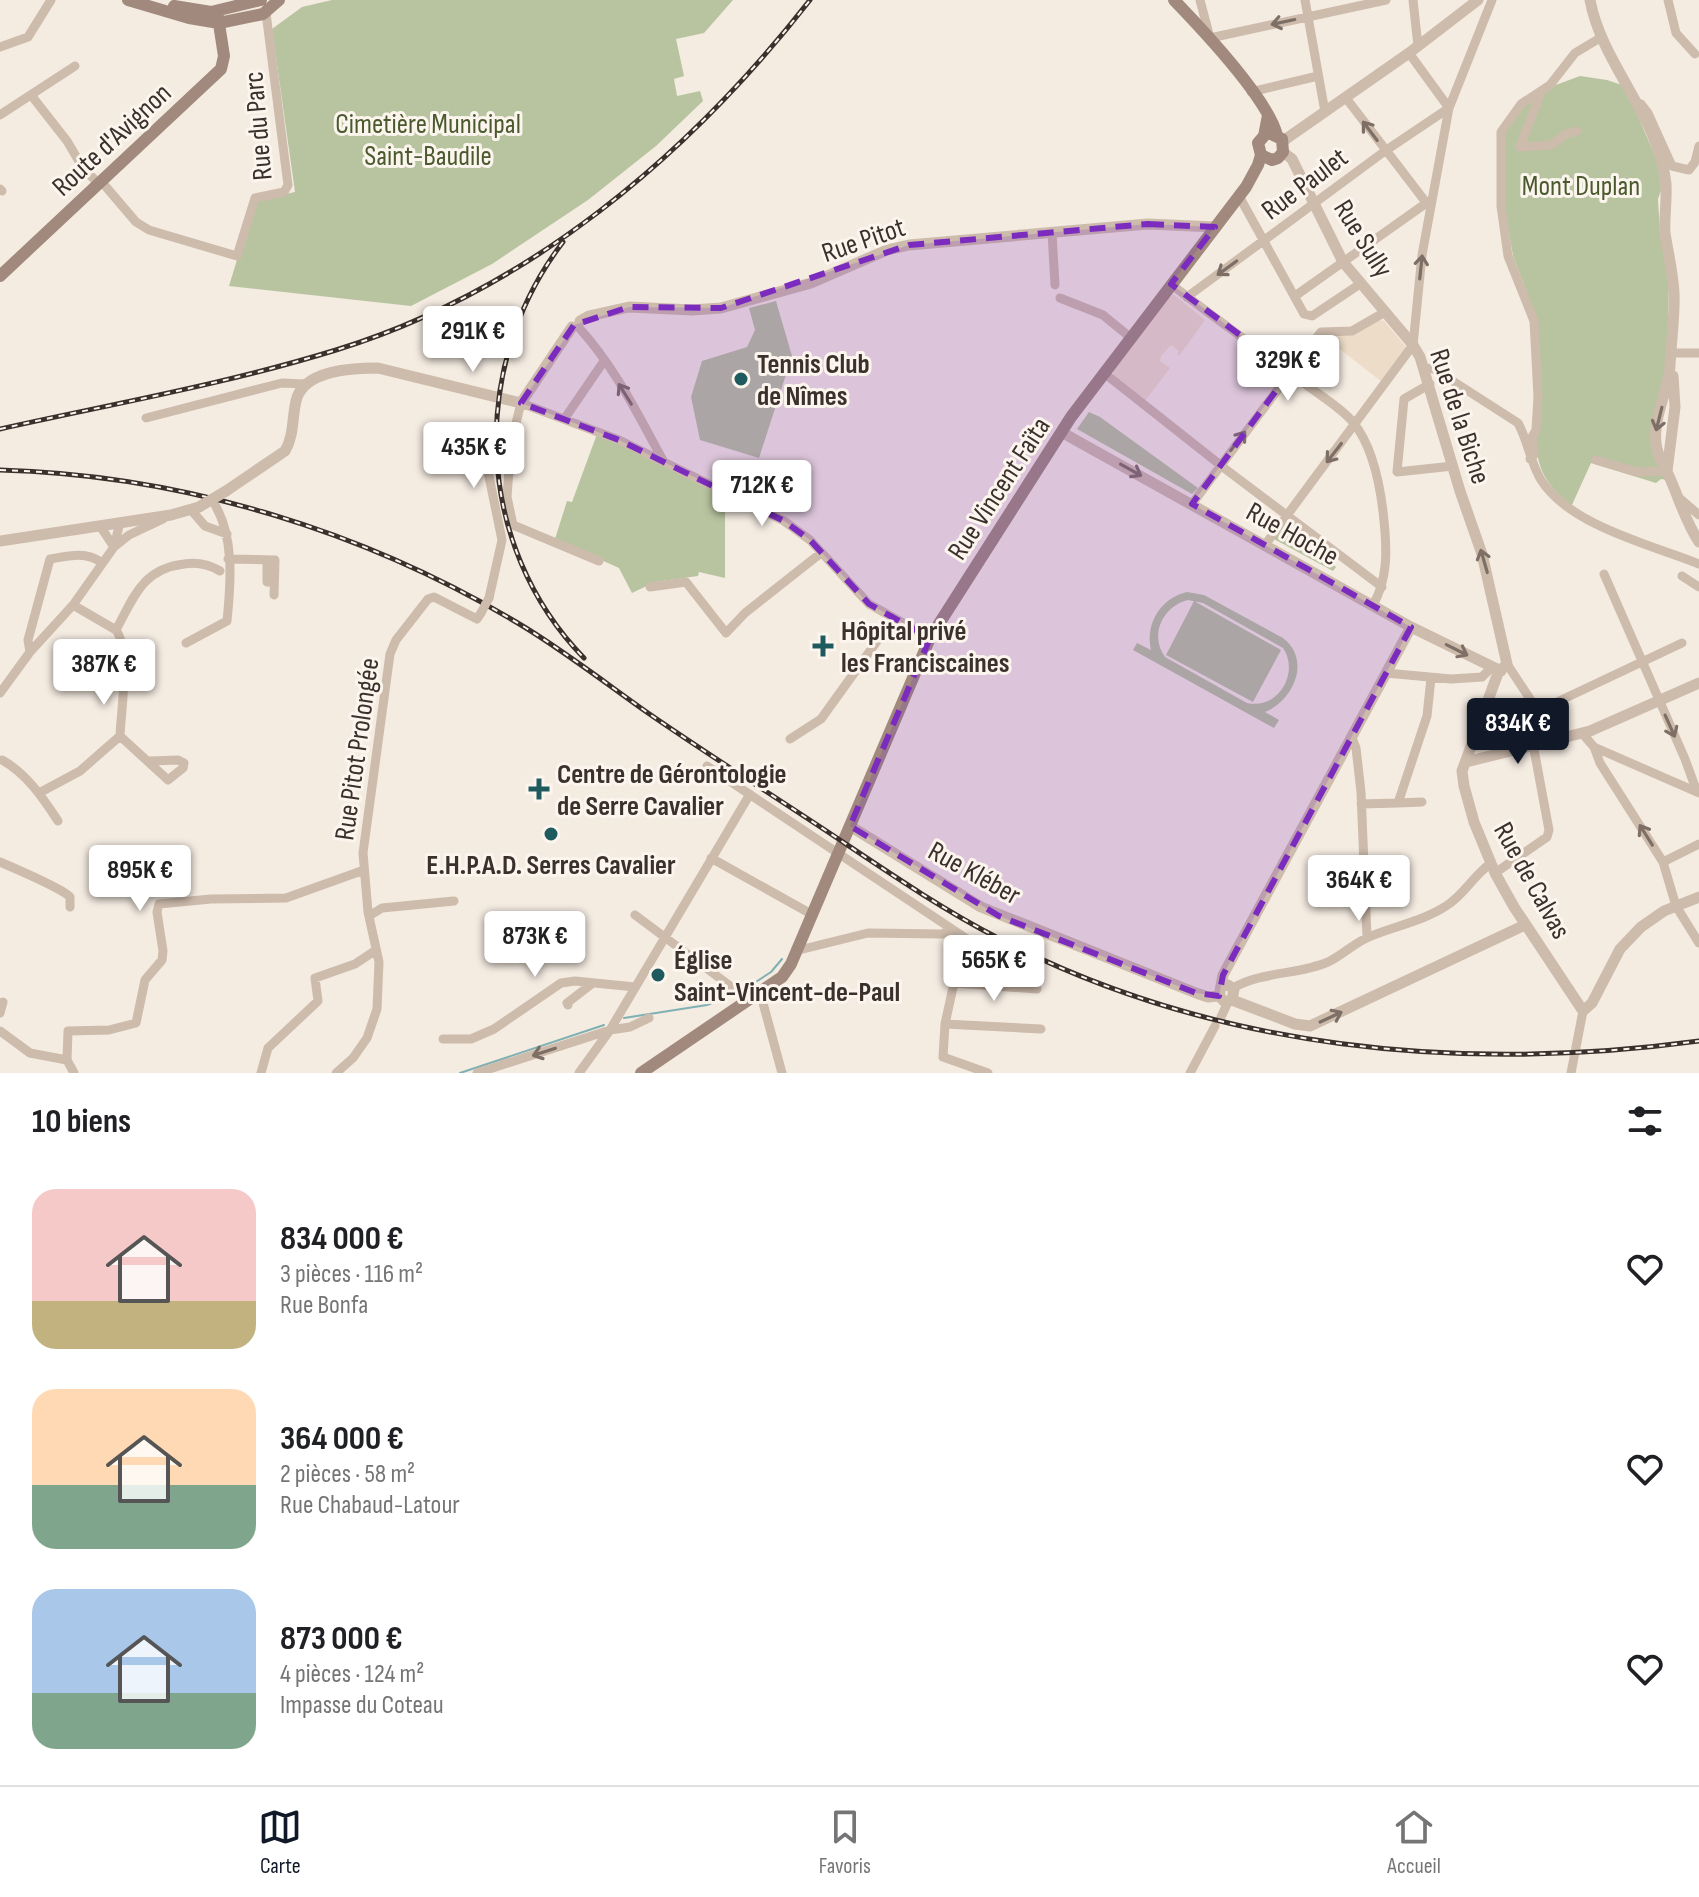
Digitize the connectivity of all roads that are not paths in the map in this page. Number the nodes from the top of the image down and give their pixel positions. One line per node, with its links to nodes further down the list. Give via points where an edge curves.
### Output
1 (51, 0): 20 (street, via 28,37)
2 (128, 0): 17 (main road, via 189,18)
3 (155, 0): 17 (main road)
4 (261, 0): 17 (main road)
5 (279, 0): 15 (main road)
6 (1174, 0): 18 (main road, Rue Sully)
7 (1200, 0): 18 (street)
8 (1305, 0): 16 (street)
9 (1386, 0): 16 (street)
10 (1413, 0): 21 (street)
11 (1478, 0): 21 (street)
12 (1492, 0): 30 (street, Rue de la Biche)
13 (1590, 0): 19 (street)
14 (1668, 0): 22 (street, via 1676,33)
15 (266, 13): 17 (main road); 38 (street, Rue du Parc, via 288,185 284,192 255,198 237,256 149,230)
16 (1307, 16): 18 (street, one-way to 18); 24 (street)
17 (218, 17): 38 (main road, Route d'Avignon, via 221,69)
18 (1210, 38): 26 (main road, Rue Sully)
19 (1600, 38): 25 (street); 27 (street, via 1575,53)
20 (0, 47)
21 (1414, 50): 29 (street); 30 (street)
22 (1695, 54)
23 (75, 66): 28 (street)
24 (1318, 76): 26 (street); 31 (street)
25 (1630, 90): 35 (street, via 1648,113 1672,166 1689,170); 58 (street, via 1655,145 1666,187 1674,296)
26 (1251, 92): 34 (main road, Rue Sully, via 1268,115)
27 (1541, 92): 33 (street, via 1520,147 1551,145); 71 (street, via 1521,104 1509,120 1501,132 1500,149 1508,256 1534,321 1538,397)
28 (31, 95): 32 (street); 38 (street, via 83,168)
29 (1346, 98): 31 (street); 36 (street, one-way to 29)
30 (1449, 108): 36 (street, Rue Paulet); 41 (street, Rue de la Biche)
31 (1325, 112): 34 (street)
32 (0, 115)
33 (1577, 131)
34 (1277, 141): 37 (main road, Rue Vincent Faïta, via 1278,158); 37 (main road, via 1258,143); 40 (street, Rue Sully)
35 (1699, 146)
36 (1385, 151): 40 (street, Rue Paulet); 41 (street)
37 (1266, 158): 39 (main road, Rue Vincent Faïta, via 1268,168)
38 (100, 183): 46 (main road, Route d'Avignon)
39 (1242, 191): 42 (main road, Rue Vincent Faïta); 44 (street)
40 (1314, 204): 44 (street, Rue Paulet); 45 (street, Rue Sully)
41 (1428, 205): 45 (street); 56 (street, Rue de la Biche, one-way to 41)
42 (1215, 227): 43 (street, Rue Pitot, via 1148,224); 47 (main road, Rue Vincent Faïta)
43 (1052, 233): 49 (street); 54 (street, Rue Pitot, via 909,245 811,283 721,308 629,307 589,316)
44 (1264, 241): 50 (street); 51 (street, Rue Paulet, one-way to 51)
45 (1343, 262): 48 (street, Rue Sully); 50 (street)
46 (0, 276)
47 (1171, 284): 51 (street); 55 (main road, Rue Vincent Faïta)
48 (1360, 284): 50 (street, via 1312,316 1304,314); 53 (street, Rue Sully)
49 (1055, 285)
50 (1295, 296)
51 (1187, 297): 61 (street)
52 (1060, 298): 55 (street, via 1103,315)
53 (1385, 312): 56 (street, Rue Sully); 61 (street, via 1352,331 1321,332)
54 (577, 326): 59 (street); 65 (street)
55 (1131, 338): 62 (main road, Rue Vincent Faïta)
56 (1413, 345): 60 (street, Rue de la Biche); 68 (street)
57 (1699, 353): 58 (street)
58 (1670, 359): 78 (street, via 1675,407)
59 (604, 361): 67 (street); 73 (street, one-way to 59)
60 (1425, 368): 64 (street, Rue de la Biche); 71 (street, via 1511,416 1524,433)
61 (1290, 372): 68 (street); 74 (street, one-way to 61)
62 (1104, 373): 69 (main road, Rue Vincent Faïta); 74 (street)
63 (305, 384): 65 (street, via 327,375 378,368); 66 (street, via 282,383); 82 (street, bridge, via 285,451 226,491)
64 (1430, 384): 75 (street, Rue de la Biche); 76 (street, via 1404,399)
65 (521, 403): 67 (street); 70 (street, Rue Pitot Prolongée)
66 (146, 418)
67 (565, 418): 73 (street)
68 (1354, 424): 77 (street); 85 (street, one-way to 85)
69 (1063, 433): 80 (street, Rue Hoche, one-way to 80); 112 (main road, Rue Vincent Faïta)
70 (511, 443): 97 (street, via 507,497 513,525); 149 (street, Rue Pitot Prolongée, bridge, via 488,454 486,462 502,540 481,613 477,619 434,597 396,640)
71 (1530, 459): 99 (street, via 1542,482 1572,513)
72 (1596, 460): 78 (street, via 1637,472)
73 (664, 462): 95 (street, via 784,521)
74 (1221, 465): 80 (street); 85 (street)
75 (1453, 466): 76 (street); 117 (street, Rue de la Biche, one-way to 75, via 1485,566)
76 (1397, 469): 77 (street)
77 (1375, 471): 104 (street, via 1386,537)
78 (1667, 471): 79 (street)
79 (1678, 497): 84 (street); 92 (street)
80 (1192, 504): 93 (street, Rue Hoche)
81 (195, 509): 82 (street, bridge); 83 (street); 88 (street, via 205,526)
82 (217, 509): 88 (street); 89 (street)
83 (171, 515): 86 (street); 90 (street)
84 (1699, 515)
85 (1286, 516): 93 (street); 104 (street)
86 (124, 522): 87 (street); 90 (street); 94 (street)
87 (100, 526): 91 (street); 94 (street)
88 (213, 528): 89 (street)
89 (227, 534): 96 (street)
90 (129, 535): 94 (street)
91 (0, 541)
92 (1699, 542)
93 (1265, 545): 108 (street, Rue Hoche)
94 (114, 547): 98 (street)
95 (821, 553): 103 (street, via 726,633 686,582); 109 (street, via 869,604)
96 (228, 559): 106 (street, via 275,560); 113 (street, via 227,621)
97 (599, 561)
98 (101, 562): 107 (street); 115 (street, via 82,554 50,559 28,640)
99 (1699, 564)
100 (220, 571): 111 (street, via 188,563 151,575)
101 (1604, 574): 116 (street)
102 (1682, 576): 105 (street)
103 (650, 587)
104 (1382, 587): 108 (street)
105 (1699, 587)
106 (274, 595)
107 (73, 605): 111 (street); 115 (street)
108 (1373, 605): 110 (street, Rue Hoche)
109 (893, 619): 112 (street); 128 (street, via 821,719)
110 (1411, 627): 117 (street, Rue Hoche, one-way to 117); 118 (street)
111 (116, 630): 125 (street, via 124,652)
112 (930, 638): 142 (main road, Rue Vincent Faïta)
113 (186, 643)
114 (1682, 643): 116 (street)
115 (30, 652): 121 (street)
116 (1642, 661): 122 (street); 123 (street)
117 (1500, 669): 119 (street, via 1482,677); 123 (street, Rue de la Biche); 133 (street, Rue de Calvas)
118 (1386, 673): 119 (street); 127 (street)
119 (1431, 678): 139 (street, via 1427,716)
120 (1699, 683): 122 (street)
121 (0, 693)
122 (1660, 702): 124 (street); 135 (street, one-way to 135)
123 (1538, 711): 126 (street, Rue de la Biche)
124 (1582, 733): 126 (street); 130 (street)
125 (120, 736): 132 (street); 136 (street, via 80,771)
126 (1563, 737): 129 (street)
127 (1352, 738): 140 (street); 171 (street, via 1223,975)
128 (790, 739)
129 (1533, 744): 133 (street); 148 (street, via 1547,837)
130 (1594, 747): 135 (street); 147 (street, one-way to 130)
131 (1, 759): 136 (street)
132 (150, 761)
133 (1466, 762): 148 (street, Rue de Calvas, via 1464,786)
134 (707, 766): 137 (street)
135 (1698, 792)
136 (39, 793): 141 (street)
137 (750, 794): 144 (street); 145 (street)
138 (1422, 802): 139 (street)
139 (1398, 803): 140 (street)
140 (1361, 804): 161 (street)
141 (58, 821)
142 (850, 826): 144 (main road, Rue Vincent Faïta); 171 (street, Rue Kléber, via 999,916 1196,993)
143 (1699, 844): 147 (street)
144 (840, 849): 155 (main road, Rue Vincent Faïta); 158 (street)
145 (711, 858): 155 (street); 159 (street)
146 (0, 862): 153 (street, via 65,891)
147 (1663, 862): 152 (street)
148 (1492, 868): 157 (street, Rue de Calvas); 161 (street, via 1445,907)
149 (364, 870): 156 (street); 185 (street, Rue Pitot Prolongée, via 286,898 159,904 162,960 145,980 136,1023 68,1031)
150 (1699, 897): 152 (street)
151 (454, 901): 156 (street, via 382,908)
152 (1676, 906): 162 (street); 175 (street, via 1641,927 1620,949)
153 (70, 907)
154 (635, 915): 159 (street)
155 (813, 915): 165 (main road, Rue Vincent Faïta)
156 (369, 916): 164 (street)
157 (1525, 925): 171 (street, Rue Kléber, one-way to 157, via 1310,1026); 175 (street, Rue de Calvas)
158 (952, 930): 160 (street); 165 (street, via 868,933)
159 (665, 936): 168 (street); 172 (street)
160 (964, 937): 163 (street); 167 (street)
161 (1367, 937): 171 (street, via 1330,961 1267,974)
162 (1699, 943)
163 (976, 945)
164 (376, 950): 187 (street, via 315,978 318,1001 268,1048); 188 (street, via 377,1009 367,1038)
165 (799, 950): 170 (main road, Rue Vincent Faïta, via 782,977)
166 (593, 983): 168 (street); 174 (street); 184 (street, via 561,983 494,1029 471,1039)
167 (954, 983): 169 (street); 179 (street)
168 (635, 987): 182 (street)
169 (1037, 989)
170 (760, 992): 172 (main road, Rue Vincent Faïta); 192 (street)
171 (1227, 994): 177 (street)
172 (749, 1000): 191 (main road, Rue Vincent Faïta)
173 (3, 1002): 176 (street)
174 (568, 1005)
175 (1583, 1011): 195 (street)
176 (0, 1013)
177 (1221, 1017)
178 (649, 1018): 182 (street)
179 (945, 1024): 181 (street); 193 (street, via 943,1057)
180 (1215, 1026): 194 (street)
181 (1041, 1029)
182 (610, 1030): 189 (street, one-way to 189); 190 (street)
183 (0, 1031): 185 (street, via 30,1053)
184 (443, 1039)
185 (67, 1060): 186 (street)
186 (74, 1073)
187 (261, 1073)
188 (336, 1073)
189 (477, 1073)
190 (579, 1073)
191 (641, 1073)
192 (782, 1073)
193 (988, 1073)
194 (1190, 1073)
195 (1571, 1073)

